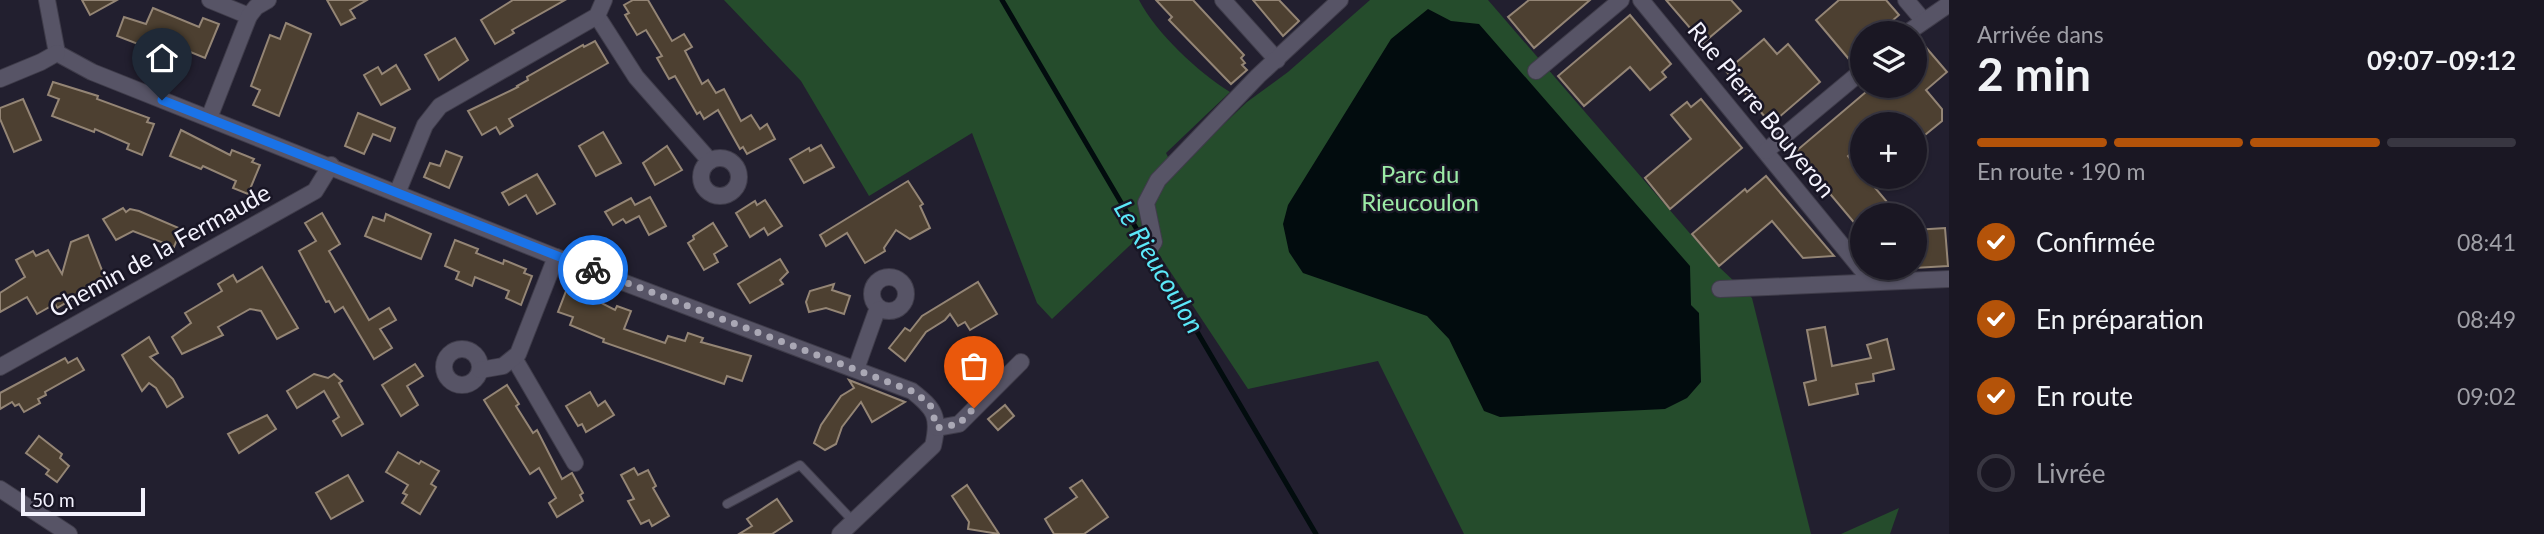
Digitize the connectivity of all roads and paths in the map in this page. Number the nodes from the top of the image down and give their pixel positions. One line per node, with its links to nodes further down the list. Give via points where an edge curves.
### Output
1 (47, 0): 14 (street)
2 (210, 0): 11 (street)
3 (268, 0): 11 (street)
4 (604, 0): 12 (street)
5 (1223, 0): 15 (street)
6 (1340, 0): 15 (street)
7 (1622, 0): 16 (street)
8 (1641, 0): 20 (street, Rue Pierre Bouyeron)
9 (1906, 0): 13 (street)
10 (1949, 4): 13 (street)
11 (249, 16): 19 (street)
12 (597, 16): 21 (street, via 636,77); 23 (street, via 440,106 425,125)
13 (1923, 20)
14 (57, 53): 17 (street); 19 (street, via 92,72)
15 (1277, 60): 24 (street, via 1158,180 1146,203)
16 (1536, 71)
17 (0, 79)
18 (1850, 81): 20 (street)
19 (209, 118): 22 (street)
20 (1766, 151): 27 (street, Rue Pierre Bouyeron)
21 (710, 161)
22 (331, 165): 23 (street); 32 (street, Chemin de la Fermaude, via 315,191)
23 (398, 191): 25 (street)
24 (1152, 245)
25 (556, 257): 30 (street); 33 (street)
26 (1949, 279): 27 (street)
27 (1864, 282): 28 (street)
28 (1720, 289)
29 (880, 309): 33 (street)
30 (514, 358): 34 (street, via 503,366); 36 (street)
31 (1021, 362): 35 (street, via 959,424)
32 (0, 367)
33 (856, 369): 35 (street, via 912,391 930,404)
34 (480, 370)
35 (937, 428): 39 (street, via 933,446)
36 (575, 463)
37 (0, 489): 40 (street)
38 (727, 504): 39 (lane, via 800,465)
39 (853, 521): 41 (street)
40 (69, 534)
41 (840, 534)

